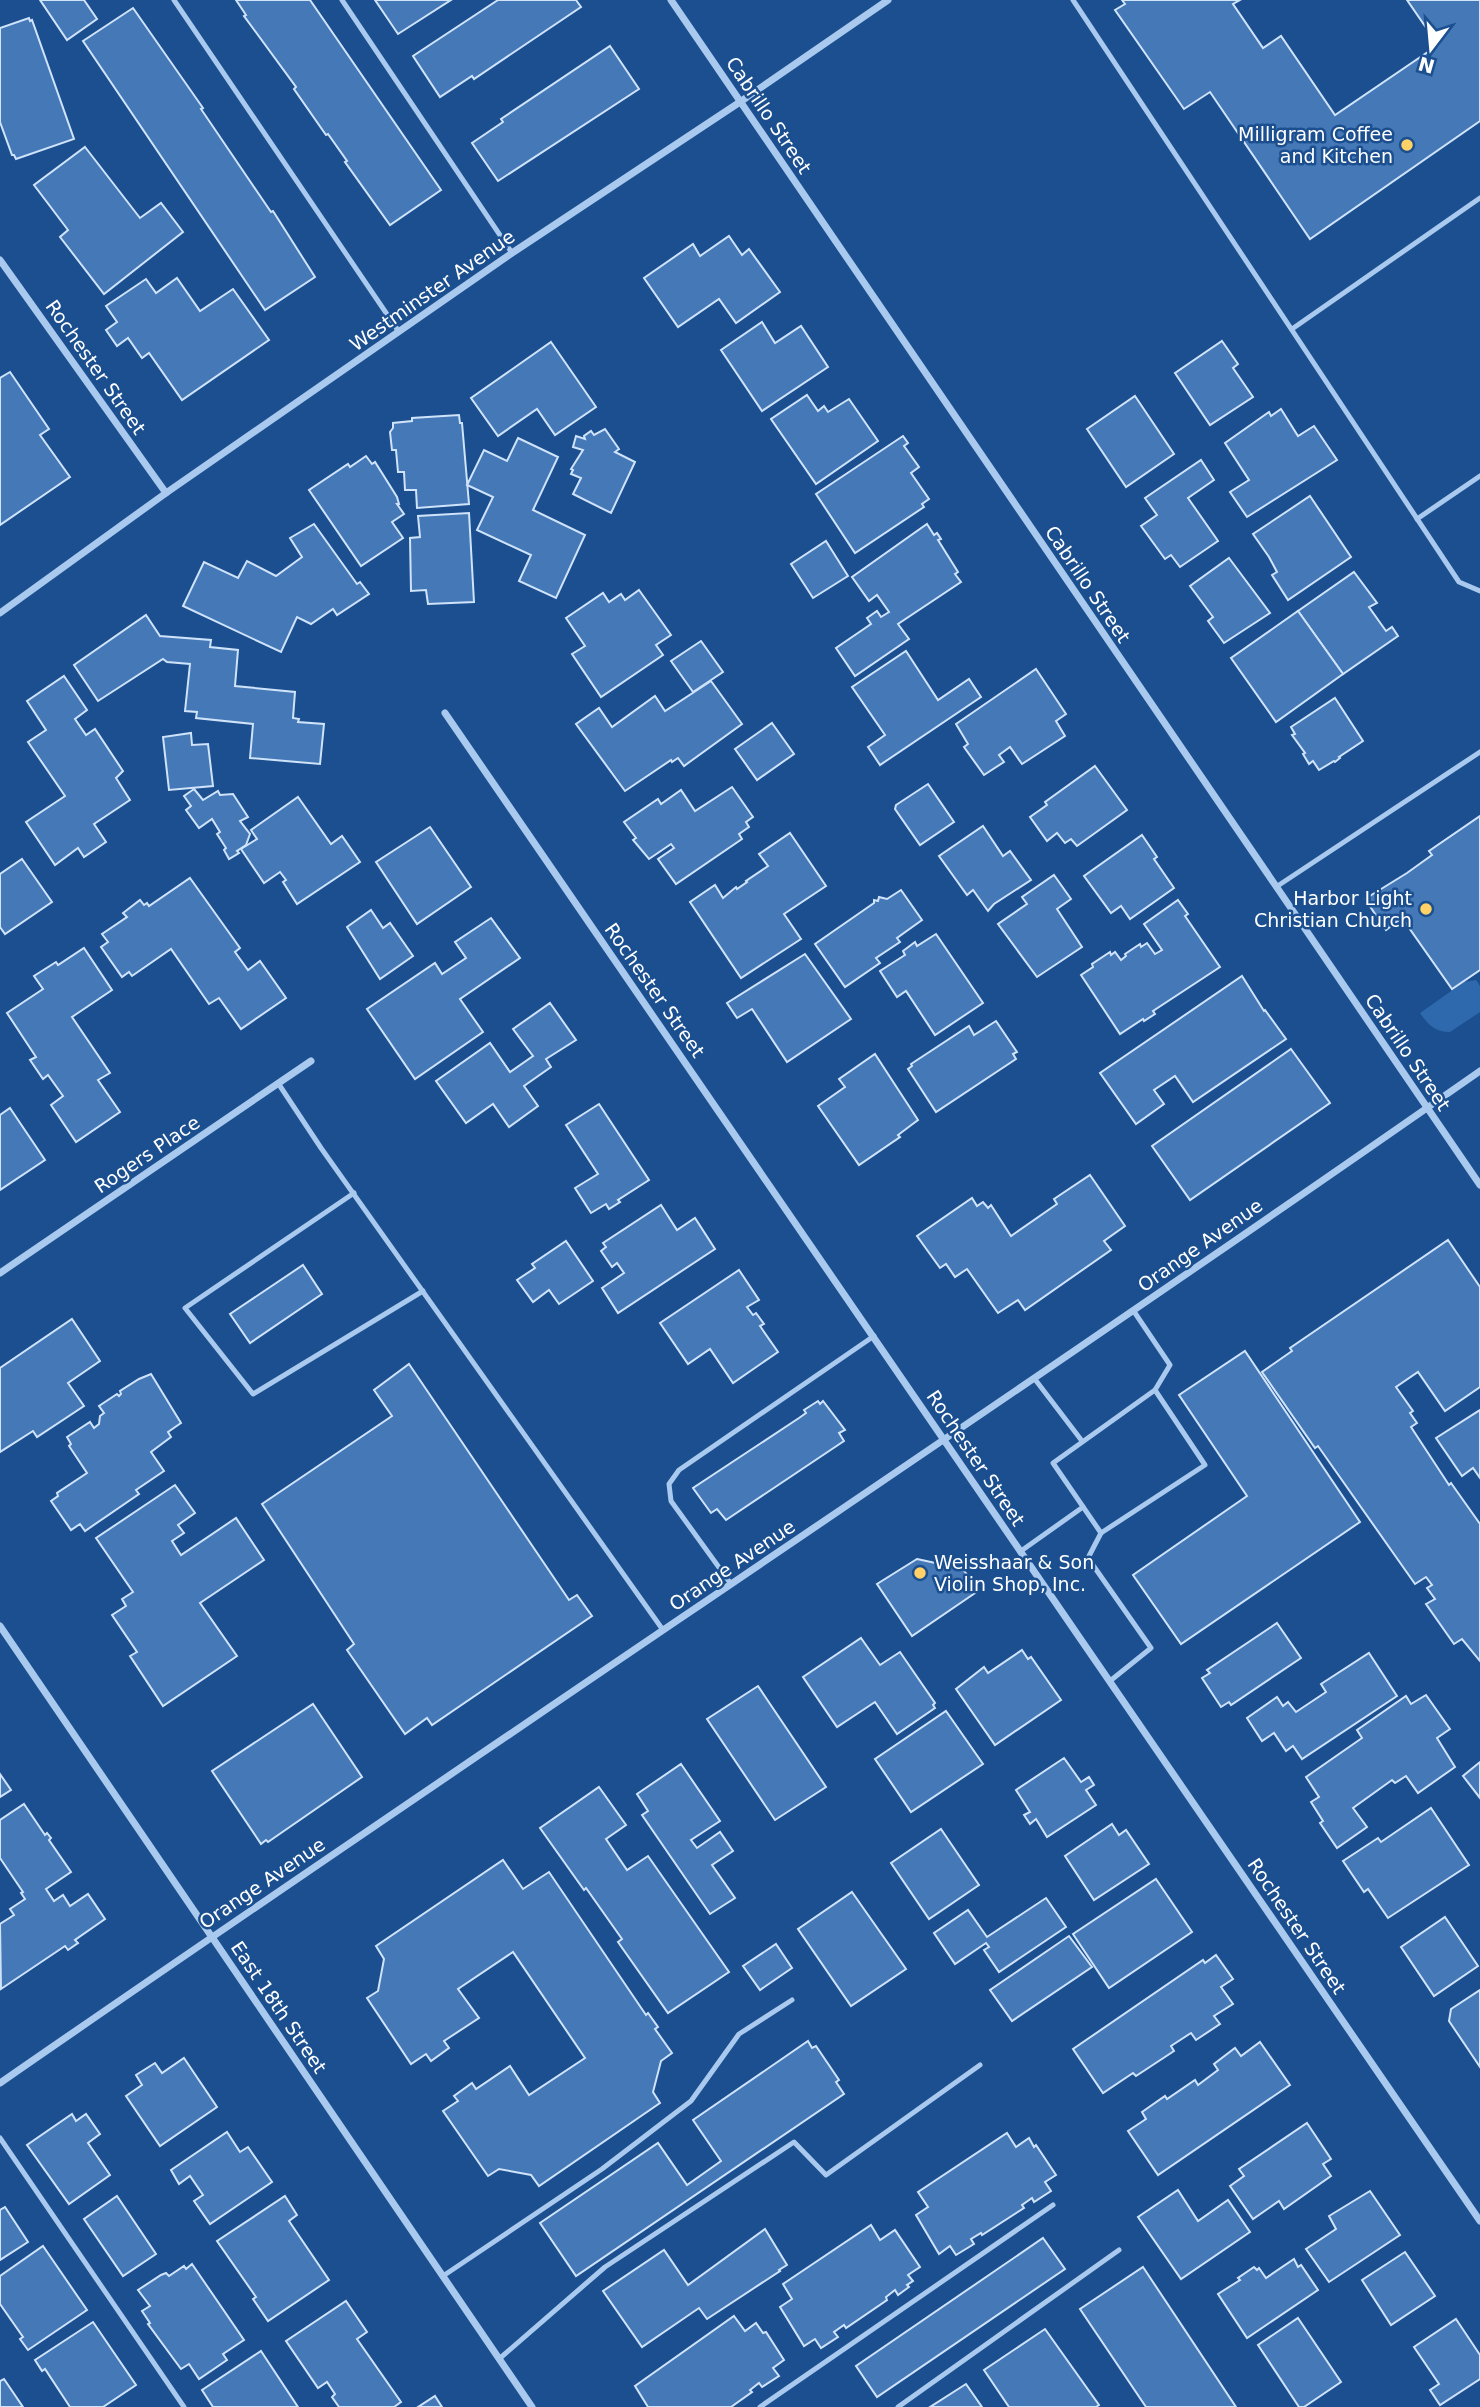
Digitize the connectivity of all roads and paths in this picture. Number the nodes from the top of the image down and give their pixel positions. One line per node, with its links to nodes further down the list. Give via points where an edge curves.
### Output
1 (174, 0): 11 (lane)
2 (342, 0): 8 (lane)
3 (671, 0): 6 (street, Cabrillo Street)
4 (888, 0): 6 (street, Westminster Avenue)
5 (1073, 0): 10 (lane)
6 (740, 102): 8 (street, Westminster Avenue); 19 (street, Cabrillo Street)
7 (1480, 198): 10 (lane)
8 (512, 253): 11 (street, Westminster Avenue)
9 (0, 260): 13 (street, Rochester Street)
10 (1292, 329): 14 (lane)
11 (399, 332): 13 (street, Westminster Avenue)
12 (1480, 476): 14 (lane)
13 (166, 493): 16 (street, Westminster Avenue)
14 (1417, 519): 15 (lane, via 1459,582)
15 (1480, 591)
16 (0, 613)
17 (445, 713): 29 (street, Rochester Street)
18 (1480, 752): 19 (lane)
19 (1276, 887): 23 (street, Cabrillo Street)
20 (311, 1060): 22 (street, Rogers Place)
21 (1480, 1071): 23 (street, Orange Avenue)
22 (278, 1083): 25 (lane); 26 (street, Rogers Place)
23 (1427, 1108): 24 (street, Cabrillo Street); 28 (street, Orange Avenue)
24 (1480, 1185)
25 (354, 1193): 27 (lane); 27 (lane, via 185,1308 253,1394)
26 (0, 1273)
27 (423, 1291): 39 (lane)
28 (1133, 1310): 30 (street, Orange Avenue); 31 (lane, via 1170,1365)
29 (874, 1336): 32 (street, Rochester Street); 37 (lane, via 679,1470 669,1484 671,1501)
30 (1034, 1378): 32 (street, Orange Avenue); 33 (lane)
31 (1155, 1390): 33 (lane); 35 (lane, via 1205,1465)
32 (944, 1439): 36 (street, Rochester Street); 37 (street, Orange Avenue)
33 (1082, 1441): 34 (lane, via 1053,1463)
34 (1083, 1507): 35 (lane); 36 (lane)
35 (1101, 1534): 40 (lane, via 1088,1558 1151,1648)
36 (1021, 1551): 40 (street, Rochester Street)
37 (732, 1584): 39 (street, Orange Avenue)
38 (0, 1626): 41 (street, East 18th Street)
39 (663, 1630): 41 (street, Orange Avenue)
40 (1110, 1681): 47 (street, Rochester Street)
41 (212, 1936): 44 (street, Orange Avenue); 49 (street, East 18th Street)
42 (792, 2000): 49 (lane, via 740,2034 691,2101 602,2169)
43 (980, 2066): 50 (lane, via 826,2175 794,2142 605,2267)
44 (0, 2083)
45 (0, 2138): 51 (lane)
46 (1053, 2205): 53 (lane)
47 (1480, 2221)
48 (1119, 2250): 54 (lane)
49 (443, 2276): 50 (street, East 18th Street)
50 (499, 2359): 52 (street, East 18th Street)
51 (184, 2407)
52 (531, 2407)
53 (760, 2407)
54 (898, 2407)

